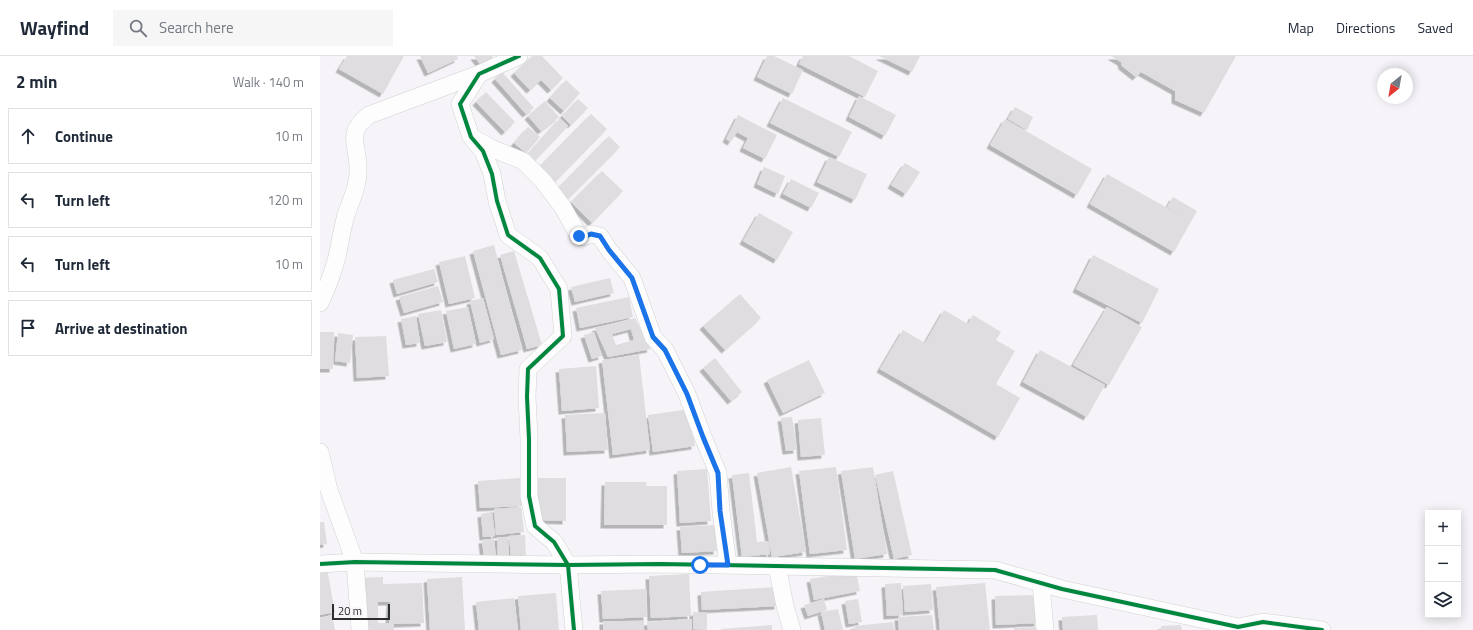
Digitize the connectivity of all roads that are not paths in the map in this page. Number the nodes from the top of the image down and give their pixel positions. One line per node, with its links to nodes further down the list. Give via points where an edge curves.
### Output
1 (519, 56): 2 (street)
2 (479, 74): 3 (street, via 460,104); 4 (street, via 369,116 360,123 354,134 358,168 356,186 329,284)
3 (471, 137): 8 (street, via 483,151 492,174 508,235 540,258 559,290 563,336 528,369 528,496 535,526 554,542); 9 (street, via 523,161 543,181 579,236 600,236 632,278 653,337 665,350 687,394 718,473 720,511)
4 (320, 303)
5 (320, 452): 6 (street, via 329,490)
6 (355, 562): 7 (street); 8 (street); 13 (street)
7 (320, 564)
8 (568, 565): 9 (street); 14 (street)
9 (728, 565): 10 (street)
10 (777, 566): 11 (street, via 994,570); 15 (street)
11 (1040, 583): 12 (street); 16 (street)
12 (1239, 629): 17 (street, via 1263,622)
13 (360, 630)
14 (574, 630)
15 (792, 630)
16 (1045, 630)
17 (1322, 630)

